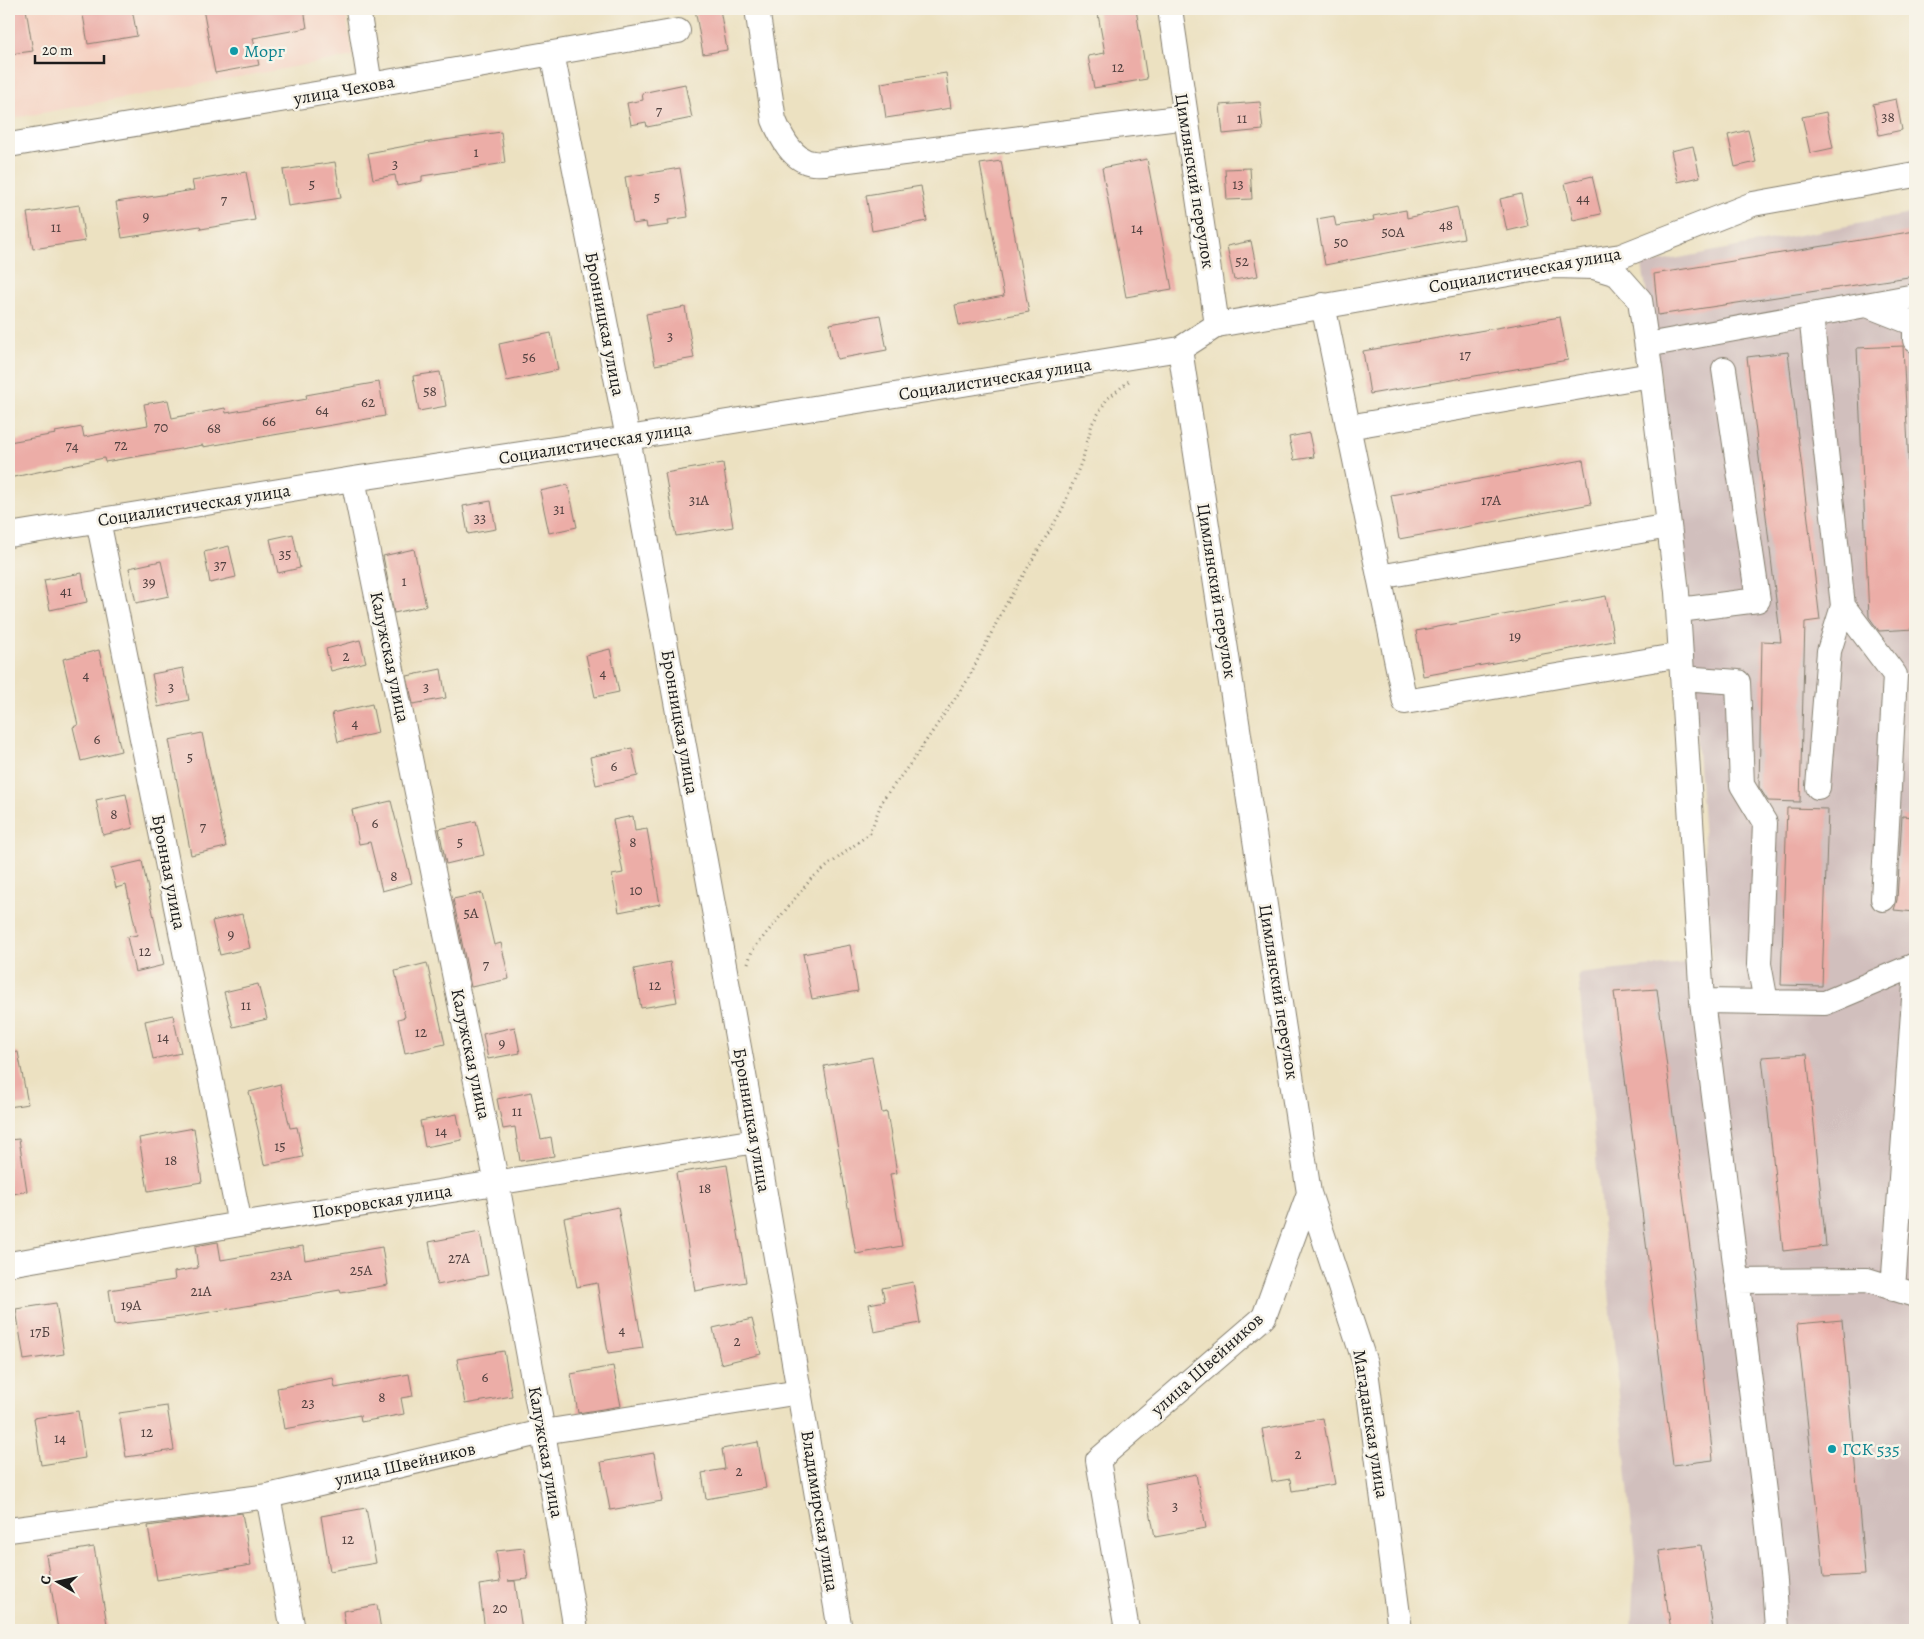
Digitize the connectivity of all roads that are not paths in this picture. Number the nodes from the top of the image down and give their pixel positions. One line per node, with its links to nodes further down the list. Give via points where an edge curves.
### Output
1 (358, 9): 6 (street)
2 (757, 9): 7 (street, via 774,120 790,148 811,163)
3 (1170, 9): 7 (street, Цимлянский переулок)
4 (678, 31): 5 (street, улица Чехова)
5 (552, 53): 6 (street, улица Чехова); 22 (street, Бронницкая улица)
6 (370, 85): 8 (street, улица Чехова)
7 (1186, 117): 15 (street, Цимлянский переулок)
8 (9, 145)
9 (1915, 175): 10 (street, Социалистическая улица, via 1753,204 1621,256)
10 (1554, 266): 12 (street, Социалистическая улица); 17 (street, via 1594,267 1616,274 1640,300)
11 (1915, 296): 13 (street)
12 (1323, 305): 15 (street, Социалистическая улица); 21 (street)
13 (1867, 305): 14 (street); 16 (street, via 1915,324)
14 (1811, 315): 17 (street); 28 (street)
15 (1217, 325): 18 (street)
16 (1915, 340)
17 (1647, 345): 20 (street)
18 (1180, 349): 22 (street, Социалистическая улица); 40 (street, Цимлянский переулок)
19 (1724, 369): 29 (street, via 1758,600)
20 (1651, 376): 21 (street); 25 (street)
21 (1348, 427): 27 (street)
22 (628, 438): 23 (street, Социалистическая улица); 38 (street, Бронницкая улица)
23 (353, 480): 24 (street, Социалистическая улица); 39 (street, Калужская улица)
24 (98, 520): 26 (street, Социалистическая улица); 41 (street, Бронная улица)
25 (1669, 526): 27 (street); 29 (street)
26 (9, 535)
27 (1379, 577): 30 (street, via 1405,702)
28 (1843, 606): 32 (street, via 1829,652); 33 (street, via 1895,675)
29 (1679, 610): 30 (street)
30 (1681, 655): 31 (street)
31 (1682, 678): 36 (street); 37 (street, via 1738,682 1742,785 1765,822 1759,964)
32 (1818, 787)
33 (1883, 900)
34 (1915, 965): 37 (street, via 1825,1003)
35 (1915, 985): 44 (street)
36 (1702, 1001): 37 (street); 43 (street)
37 (1766, 1002)
38 (756, 1141): 39 (street, Покровская улица); 45 (street, Бронницкая улица)
39 (497, 1184): 41 (street, Покровская улица); 46 (street, Калужская улица)
40 (1310, 1193): 52 (street, улица Швейников, via 1264,1317 1098,1460); 53 (street, Магаданская улица, via 1364,1363)
41 (240, 1224): 42 (street, Покровская улица)
42 (9, 1264)
43 (1737, 1281): 44 (street, via 1867,1280); 54 (street, via 1772,1563)
44 (1904, 1292)
45 (800, 1392): 46 (street, улица Швейников); 51 (street, Владимирская улица)
46 (543, 1432): 47 (street, улица Швейников); 50 (street, Калужская улица)
47 (268, 1496): 48 (street, улица Швейников); 49 (street)
48 (9, 1530)
49 (293, 1630)
50 (576, 1630)
51 (840, 1630)
52 (1126, 1630)
53 (1400, 1630)
54 (1777, 1630)

